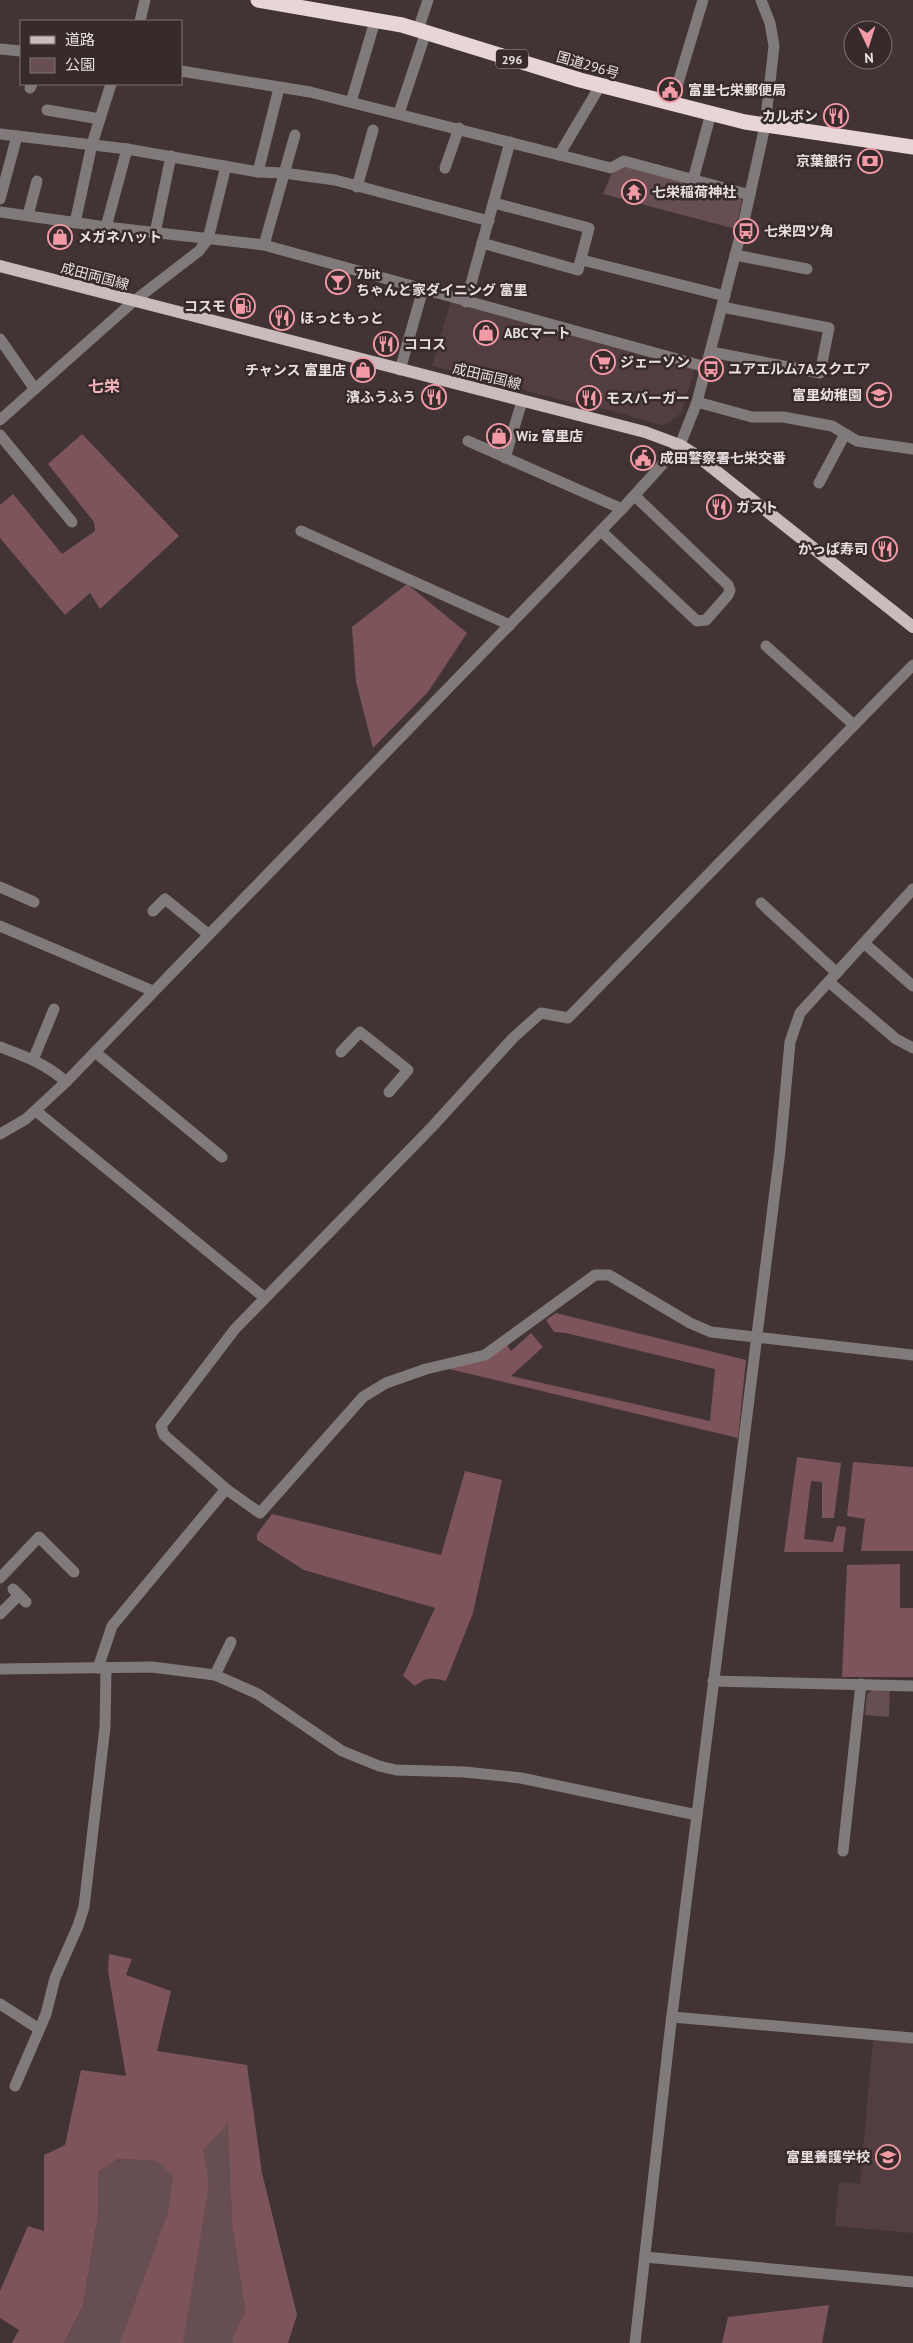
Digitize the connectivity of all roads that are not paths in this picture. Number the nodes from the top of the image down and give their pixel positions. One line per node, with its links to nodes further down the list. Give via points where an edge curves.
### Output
1 (145, 0): 7 (street)
2 (262, 0): 6 (highway, 国道296号 / 296)
3 (428, 0): 9 (street)
4 (703, 0): 17 (street)
5 (761, 0): 22 (street, via 774,46)
6 (312, 5): 8 (highway, 国道296号 / 296)
7 (140, 20)
8 (375, 21): 9 (highway, 国道296号 / 296); 16 (street)
9 (422, 31): 14 (highway, 国道296号 / 296); 19 (street)
10 (0, 50): 11 (street)
11 (20, 51)
12 (182, 71): 15 (street)
13 (111, 85): 21 (street)
14 (600, 86): 17 (highway, 国道296号 / 296); 32 (street)
15 (279, 88): 16 (street); 36 (street)
16 (351, 102): 19 (street)
17 (672, 104): 20 (highway, 国道296号 / 296)
18 (47, 110): 21 (street)
19 (399, 113): 23 (street)
20 (710, 113): 22 (highway, 国道296号 / 296); 38 (street)
21 (100, 119): 29 (street)
22 (764, 126): 30 (highway, 国道296号 / 296); 41 (street)
23 (459, 128): 28 (street); 35 (street)
24 (373, 130): 40 (street)
25 (0, 134): 27 (street)
26 (295, 135): 37 (street)
27 (17, 136): 29 (street); 42 (street)
28 (510, 142): 32 (street); 43 (street)
29 (92, 144): 31 (street); 47 (street)
30 (913, 147)
31 (127, 149): 33 (street); 48 (street)
32 (559, 155): 38 (street, via 611,168 624,162)
33 (172, 156): 34 (street); 49 (street)
34 (226, 166): 36 (street); 50 (street)
35 (445, 168)
36 (258, 172): 37 (street)
37 (284, 172): 40 (street); 52 (street)
38 (693, 180): 41 (street)
39 (37, 181): 45 (street)
40 (357, 187): 46 (street)
41 (750, 195): 53 (street)
42 (0, 199)
43 (494, 202): 46 (street); 54 (street, via 589,228)
44 (0, 212): 45 (street)
45 (28, 215): 47 (street)
46 (489, 221): 51 (street)
47 (75, 224): 48 (street)
48 (106, 227): 49 (street)
49 (155, 232): 50 (street)
50 (208, 240): 52 (street); 58 (street, via 199,251)
51 (482, 243): 54 (street, via 578,270); 60 (street)
52 (264, 245): 57 (street)
53 (735, 255): 56 (street); 59 (street)
54 (582, 260): 59 (street)
55 (0, 266): 58 (main road, 成田両国線)
56 (806, 269)
57 (423, 289): 60 (street); 64 (street)
58 (134, 301): 64 (main road, 成田両国線); 65 (street)
59 (724, 301): 62 (street); 62 (street, via 829,328 820,373)
60 (466, 302): 63 (street)
61 (0, 339): 65 (street)
62 (711, 352): 63 (street)
63 (706, 367): 67 (street)
64 (400, 370): 66 (main road, 成田両国線)
65 (34, 388): 68 (street)
66 (522, 400): 72 (main road, 成田両国線, via 645,432); 74 (street)
67 (697, 402): 69 (street, via 752,417 783,417 832,426); 72 (street)
68 (1, 417)
69 (845, 434): 73 (street, via 857,441); 75 (street)
70 (0, 435): 78 (street)
71 (468, 441): 74 (street)
72 (680, 445): 76 (street); 82 (main road, 成田両国線)
73 (913, 449)
74 (505, 458): 77 (street)
75 (820, 483)
76 (635, 496): 77 (street); 80 (street, via 728,585 728,595 706,620 698,621)
77 (622, 509): 80 (street)
78 (72, 522)
79 (301, 531): 81 (street)
80 (601, 531): 81 (street)
81 (510, 625): 92 (street)
82 (913, 627)
83 (766, 646): 85 (street)
84 (913, 665): 85 (street)
85 (854, 725): 108 (street, via 568,1018 541,1013 513,1038 432,1127)
86 (0, 887): 88 (street)
87 (913, 889): 93 (street)
88 (34, 902)
89 (761, 903): 94 (street)
90 (153, 911): 92 (street, via 165,899)
91 (0, 926): 96 (street)
92 (208, 934): 96 (street)
93 (864, 944): 94 (street); 95 (street)
94 (833, 977): 99 (street, via 896,1039); 109 (street, via 800,1012 793,1030)
95 (913, 986)
96 (153, 991): 100 (street)
97 (54, 1009): 102 (street)
98 (0, 1047): 102 (street)
99 (913, 1048)
100 (95, 1052): 103 (street); 107 (street)
101 (341, 1052): 104 (street, via 360,1032 408,1070)
102 (33, 1060): 103 (street)
103 (66, 1082): 105 (street)
104 (390, 1092)
105 (36, 1111): 106 (street); 108 (street)
106 (0, 1134)
107 (222, 1157)
108 (265, 1298): 111 (street, via 235,1329 161,1426 164,1435)
109 (757, 1337): 110 (street); 111 (street, via 711,1332 609,1275 596,1275 485,1355 386,1383 363,1397 260,1513); 120 (street)
110 (913, 1354)
111 (226, 1489): 117 (street, via 112,1626)
112 (74, 1572): 113 (street, via 39,1537)
113 (0, 1578)
114 (20, 1595): 115 (street)
115 (0, 1614)
116 (231, 1642): 119 (street)
117 (102, 1668): 118 (street); 119 (street, via 173,1668); 127 (street, via 105,1727 84,1907 55,1978)
118 (0, 1669)
119 (215, 1675): 123 (street, via 258,1694 342,1751 379,1766 396,1770 521,1778)
120 (713, 1681): 121 (street); 123 (street)
121 (861, 1684): 122 (street); 124 (street)
122 (913, 1686)
123 (697, 1814): 126 (street)
124 (844, 1851)
125 (0, 2004): 127 (street)
126 (672, 2017): 128 (street); 130 (street)
127 (39, 2029): 129 (street)
128 (913, 2038)
129 (14, 2086)
130 (645, 2257): 131 (street); 132 (street)
131 (913, 2282)
132 (635, 2343)

